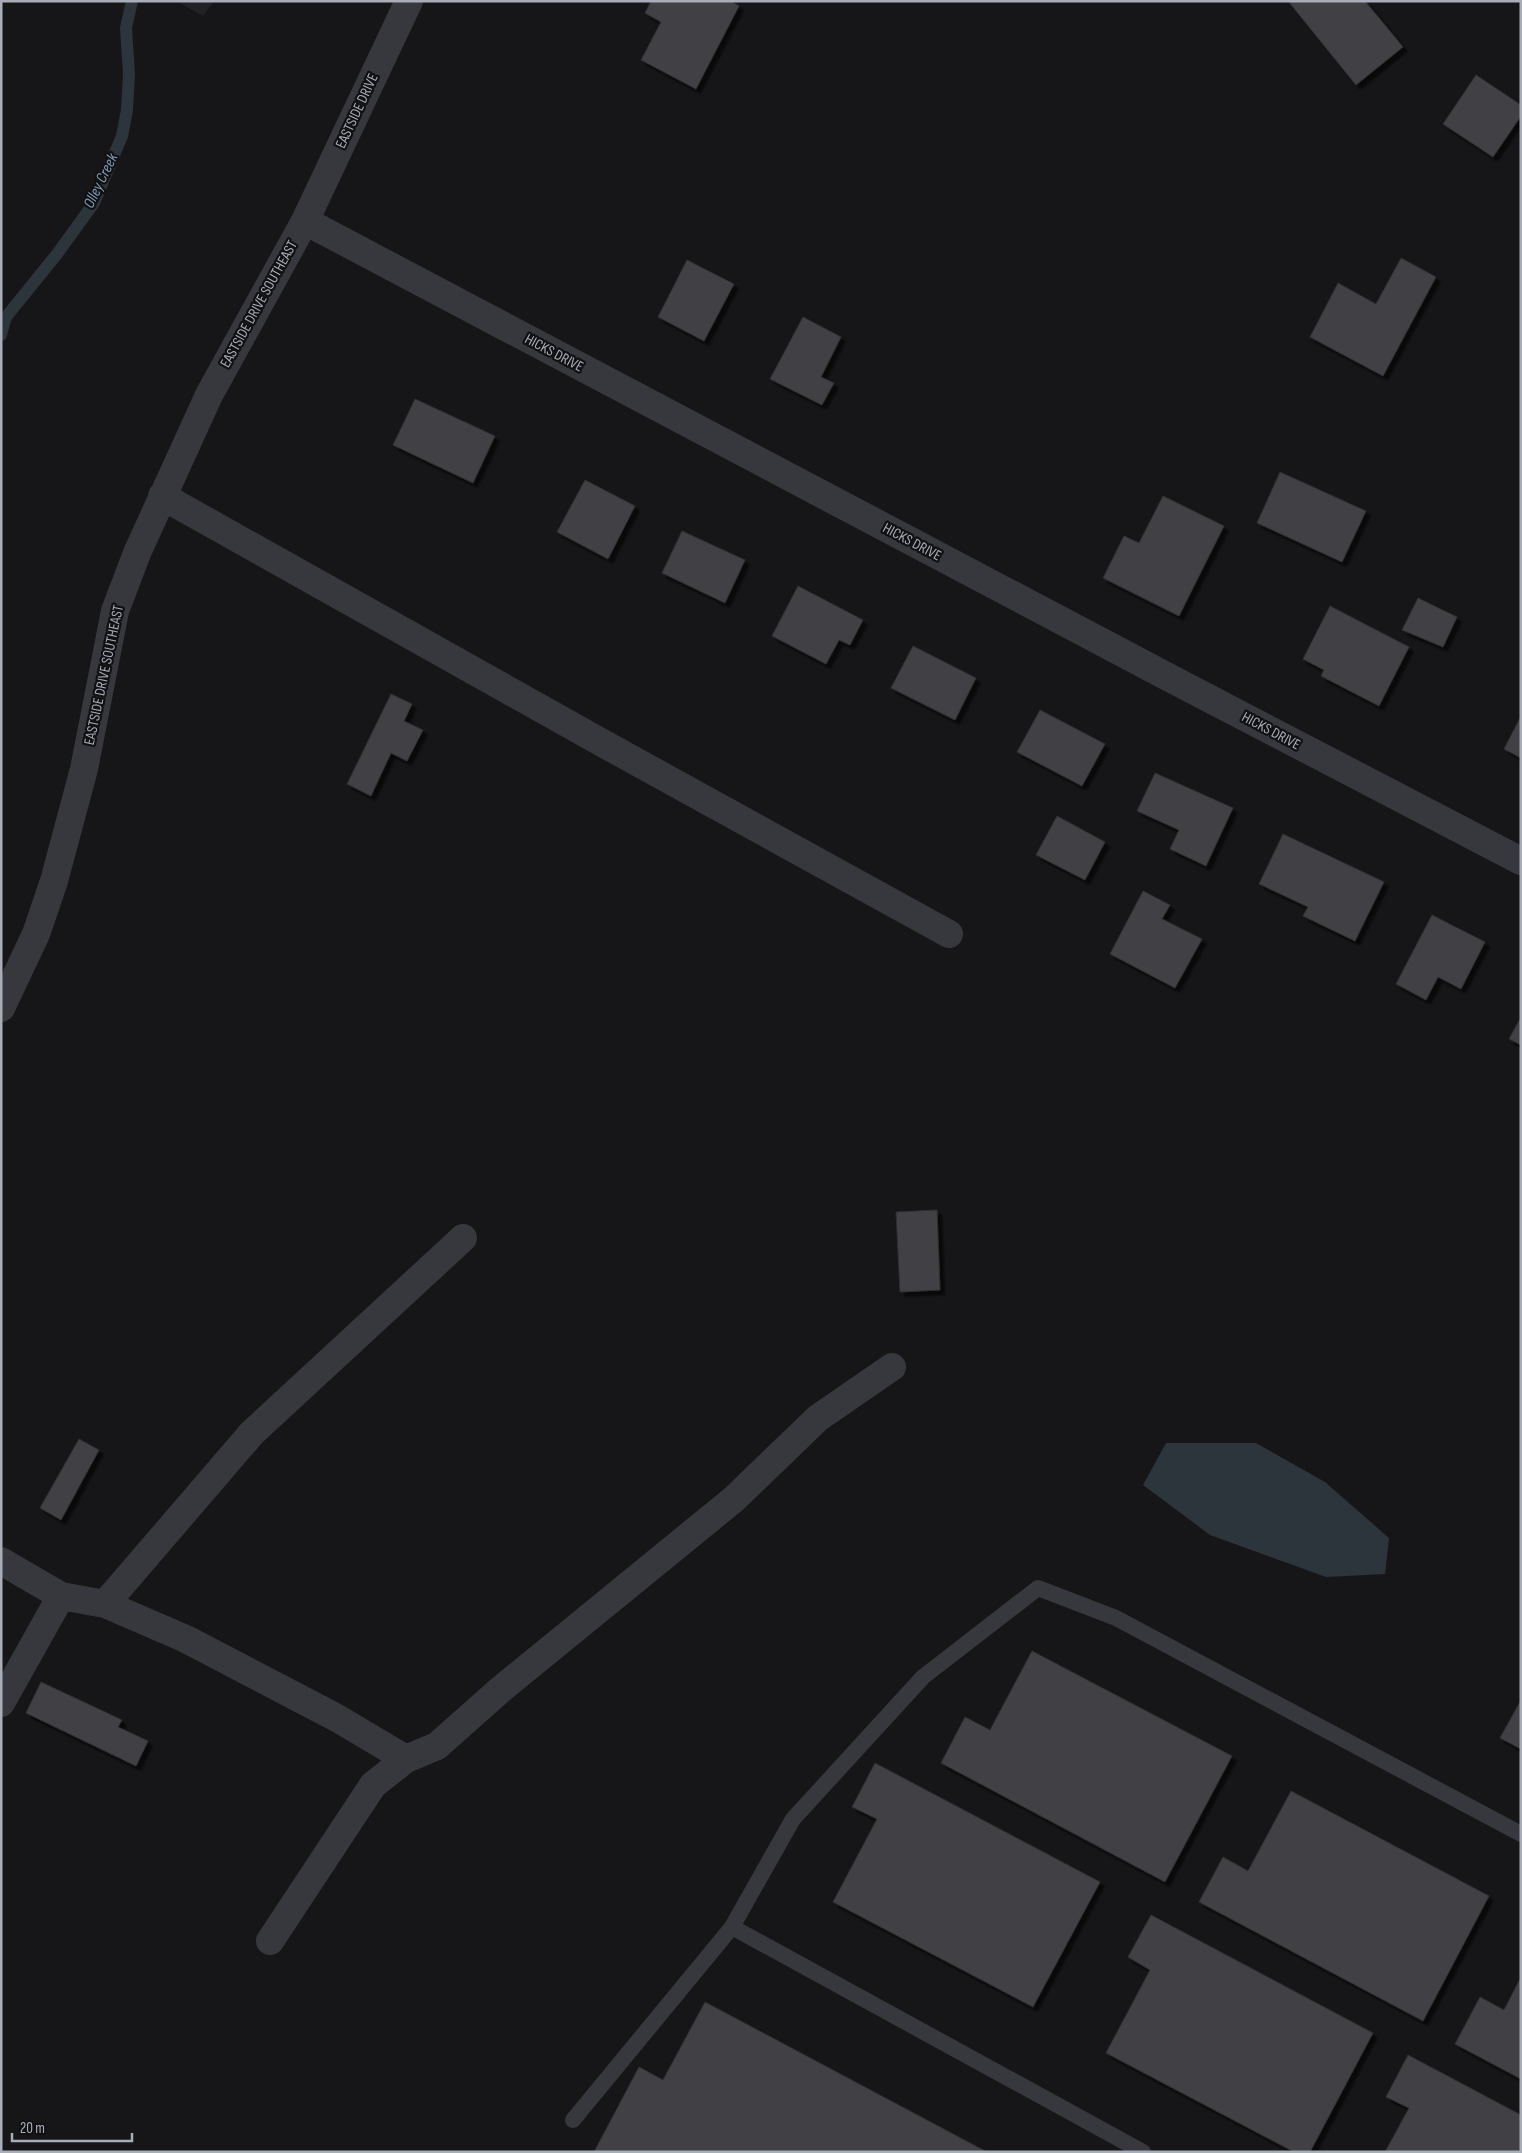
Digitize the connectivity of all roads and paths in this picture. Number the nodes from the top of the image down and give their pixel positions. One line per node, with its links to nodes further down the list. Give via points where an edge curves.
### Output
1 (409, 1): 2 (street, EASTSIDE DRIVE)
2 (305, 221): 3 (street, EASTSIDE DRIVE SOUTHEAST, via 209,395); 4 (street, HICKS DRIVE)
3 (162, 496): 5 (street, via 606,746); 6 (street, EASTSIDE DRIVE SOUTHEAST, via 115,611 84,770 54,881 36,934)
4 (1521, 861)
5 (949, 934)
6 (1, 1008)
7 (462, 1238): 11 (street, via 252,1433)
8 (892, 1367): 13 (street, via 818,1418 734,1499 500,1690 438,1746)
9 (1, 1561): 10 (street)
10 (61, 1596): 11 (street); 12 (street)
11 (105, 1604): 13 (street, via 186,1639 337,1718)
12 (1, 1703)
13 (406, 1759): 16 (street, via 373,1785)
14 (1521, 1834): 15 (lane, via 1116,1618 1038,1588 923,1677 793,1820)
15 (732, 1927): 17 (lane); 18 (lane)
16 (270, 1941)
17 (573, 2120)
18 (1143, 2152)

